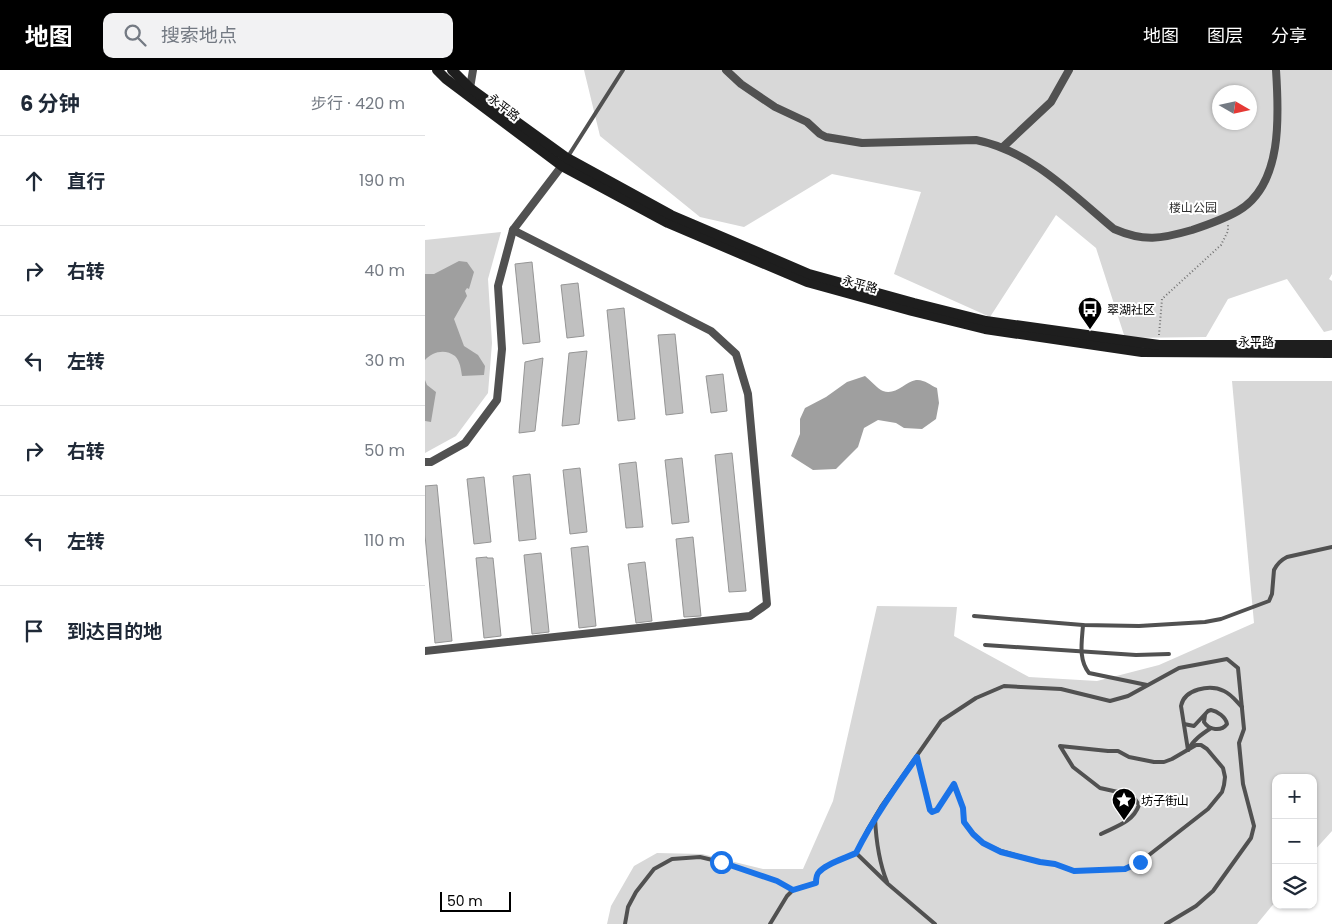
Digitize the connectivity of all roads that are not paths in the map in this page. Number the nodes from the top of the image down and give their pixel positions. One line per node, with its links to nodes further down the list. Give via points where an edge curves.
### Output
1 (437, 70): 10 (main road, 永平路)
2 (452, 70): 8 (main road, 永平路)
3 (473, 70): 8 (street)
4 (623, 70): 10 (lane)
5 (725, 70): 9 (street, via 775,107 807,122 826,137 862,143 976,140)
6 (1069, 70): 9 (street, via 1051,102)
7 (1276, 70): 9 (street, via 1278,131 1267,177 1255,197 1229,215 1168,237 1151,239 1114,229 1045,171)
8 (470, 88): 10 (main road, 永平路)
9 (1003, 148)
10 (565, 162): 11 (street); 12 (main road, 永平路, via 671,215 809,274 986,321 1159,345); 13 (main road, 永平路, via 668,223 807,282 911,311 985,329 1142,352)
11 (513, 230): 14 (street, via 498,286 501,349 497,400 465,443 431,462); 19 (street, via 711,331 736,354 748,394 767,604 750,616)
12 (1332, 345)
13 (1332, 354)
14 (425, 462)
15 (1332, 547): 17 (lane, via 1282,559 1274,570 1269,601 1221,620 1139,626)
16 (974, 616): 17 (lane)
17 (1083, 625): 20 (lane)
18 (985, 645): 20 (lane)
19 (425, 651)
20 (1081, 651): 21 (lane); 22 (lane, via 1089,673)
21 (1169, 654)
22 (1147, 685): 23 (lane, via 1179,668 1227,659 1237,668); 28 (lane, via 1111,701 1061,690 1004,686 976,698 941,721)
23 (1242, 706): 25 (lane, via 1223,690 1212,687 1192,691 1182,700); 37 (lane, via 1244,730 1239,743 1243,784 1255,826 1251,838 1213,891 1196,906)
24 (1205, 715): 25 (lane, via 1194,726); 26 (lane, via 1203,722); 26 (lane, via 1213,710 1227,721 1223,728)
25 (1184, 724): 27 (lane)
26 (1211, 728): 27 (lane, via 1199,736)
27 (1188, 750): 28 (lane, via 1201,745 1223,768 1222,792 1208,809 1140,862 1125,869 1074,871 1001,852 983,843 964,822 963,808 954,784 937,810 932,812); 30 (lane, via 1173,759 1154,762 1129,757 1119,751 1060,746 1073,767 1100,788 1133,796 1139,804 1137,812 1129,820)
28 (917, 757): 29 (lane)
29 (875, 817): 31 (lane); 32 (lane, via 876,838)
30 (1101, 834)
31 (856, 853): 32 (lane); 33 (lane, via 828,865 819,872 816,883)
32 (888, 884): 36 (lane)
33 (793, 890): 34 (lane, via 777,881 721,862 700,857 672,859 654,869 636,892); 35 (lane)
34 (625, 924)
35 (770, 924)
36 (935, 924)
37 (1166, 924)

